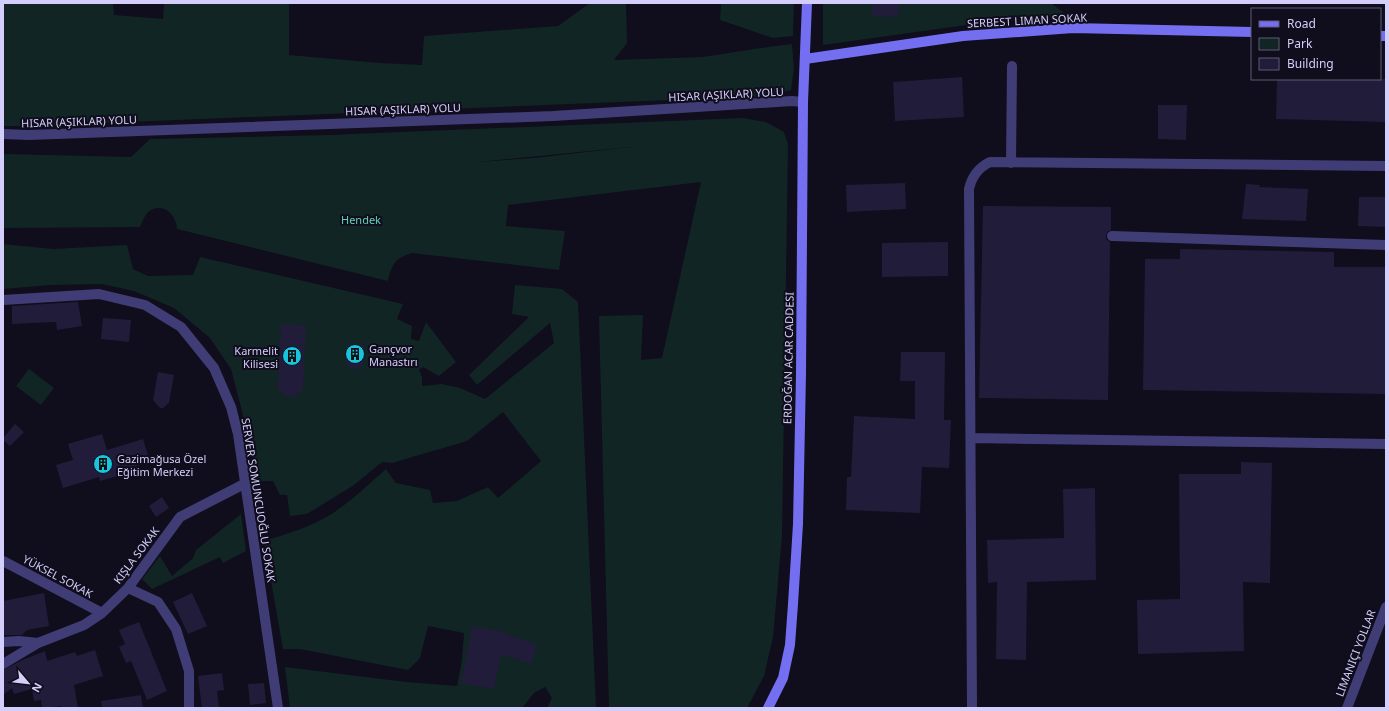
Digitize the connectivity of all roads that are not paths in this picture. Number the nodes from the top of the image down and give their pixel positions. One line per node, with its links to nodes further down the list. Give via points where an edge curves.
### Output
1 (807, 3): 3 (main road, ERDOĞAN ACAR CADDESI)
2 (1251, 32): 3 (main road, SERBEST LIMAN SOKAK, via 1073,28 963,36)
3 (805, 59): 5 (main road, ERDOĞAN ACAR CADDESI)
4 (1012, 66): 7 (street)
5 (803, 102): 6 (street, via 553,116); 24 (main road, ERDOĞAN ACAR CADDESI, via 799,476 793,604 790,645 783,678)
6 (3, 134)
7 (1011, 162): 8 (street); 12 (street, via 990,162 983,166 972,179 969,189)
8 (1386, 166)
9 (1112, 236): 10 (street)
10 (1386, 246)
11 (3, 300): 14 (street, SERVER SOMUNCUOĞLU SOKAK, via 99,294 145,305 181,327 214,368 231,407)
12 (971, 438): 13 (street); 25 (street)
13 (1386, 444)
14 (246, 483): 16 (street, via 180,517); 23 (street, SERVER SOMUNCUOĞLU SOKAK)
15 (3, 561): 18 (street, YÜKSEL SOKAK)
16 (128, 588): 18 (street); 22 (street, via 158,602 176,629 189,671)
17 (1386, 608): 26 (street, LIMANIÇI YOLLAR)
18 (102, 613): 20 (street, via 84,625)
19 (3, 642): 20 (street)
20 (38, 643): 21 (street)
21 (3, 664)
22 (189, 708)
23 (278, 708)
24 (768, 708)
25 (972, 708)
26 (1346, 708)

